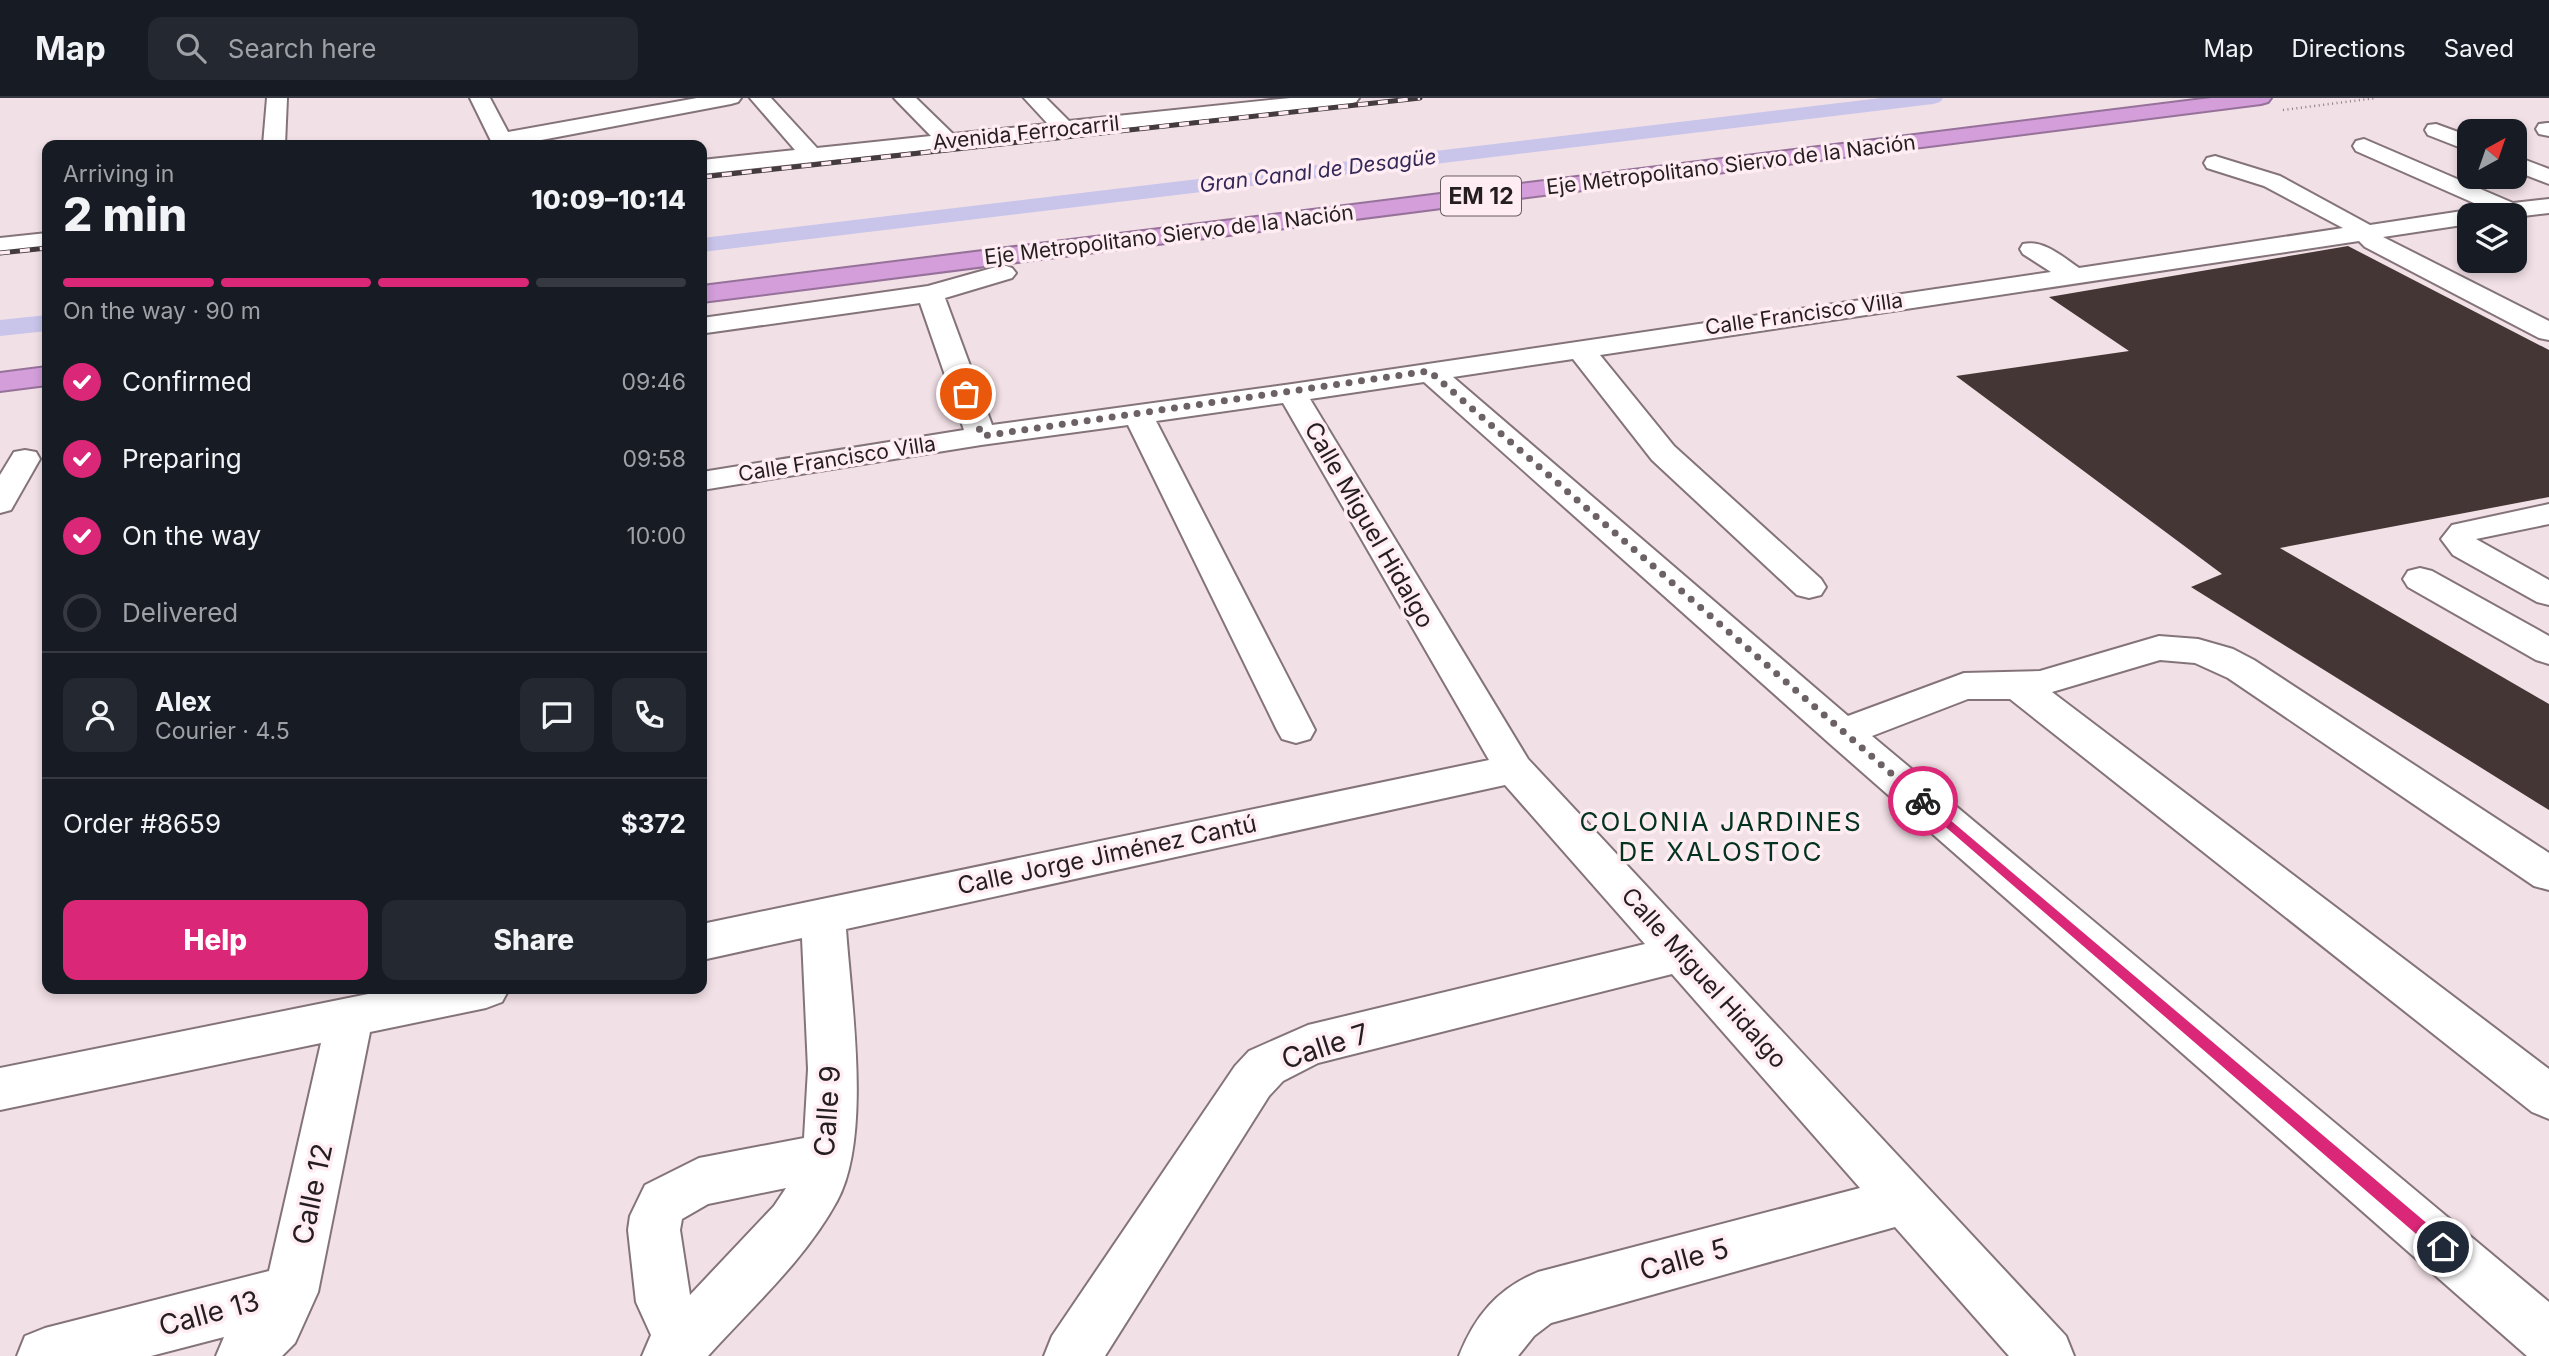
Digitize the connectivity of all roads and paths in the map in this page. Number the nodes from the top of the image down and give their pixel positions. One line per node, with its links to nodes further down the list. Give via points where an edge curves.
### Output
1 (277, 98): 18 (street)
2 (480, 98): 19 (street)
3 (731, 98): 11 (street)
4 (760, 98): 23 (street)
5 (904, 98): 21 (street)
6 (1034, 98): 14 (street, via 1058,120)
7 (1349, 98): 14 (street, Avenida Ferrocarril)
8 (2167, 98): 38 (highway, Eje Metropolitano Siervo de la Nación / EM 12)
9 (2261, 98): 39 (highway, Eje Metropolitano Siervo de la Nación / EM 12)
10 (2376, 98): 12 (path)
11 (668, 104): 13 (street)
12 (2283, 110)
13 (635, 116): 16 (street); 20 (street)
14 (1061, 129): 21 (street, Avenida Ferrocarril)
15 (2436, 130): 17 (street)
16 (650, 137)
17 (2457, 139)
18 (274, 140)
19 (501, 140)
20 (517, 140)
21 (948, 141): 23 (street, Avenida Ferrocarril)
22 (2364, 146): 28 (street)
23 (811, 155): 25 (street, Avenida Ferrocarril)
24 (2215, 163): 32 (street, via 2264,177)
25 (707, 166)
26 (2527, 168): 27 (street)
27 (2549, 177)
28 (2493, 203)
29 (2549, 206): 30 (street)
30 (2527, 209)
31 (2457, 219): 32 (street, Calle Francisco Villa)
32 (2362, 232): 37 (street, Calle Francisco Villa); 42 (street)
33 (42, 241): 34 (street)
34 (0, 245)
35 (2032, 249): 37 (street)
36 (1003, 273): 40 (street)
37 (2073, 274): 43 (street, Calle Francisco Villa)
38 (707, 278)
39 (707, 293)
40 (930, 294): 41 (street); 51 (street)
41 (707, 325)
42 (2549, 332)
43 (1579, 348): 46 (street, Calle Francisco Villa); 57 (street, via 1662,453)
44 (42, 361): 45 (highway)
45 (0, 366)
46 (1429, 371): 49 (street, Calle Francisco Villa); 62 (street)
47 (42, 377): 48 (highway)
48 (0, 382)
49 (1292, 393): 50 (street, Calle Francisco Villa); 63 (street, Calle Miguel Hidalgo)
50 (1138, 415): 51 (street, Calle Francisco Villa); 61 (street)
51 (982, 436): 53 (street, Calle Francisco Villa)
52 (24, 459): 54 (street)
53 (707, 480)
54 (0, 503)
55 (2549, 514): 58 (street, via 2464,532 2458,539 2465,548)
56 (2420, 579): 59 (street)
57 (1809, 587)
58 (2549, 594)
59 (2549, 652)
60 (2019, 686): 62 (street, via 1964,686); 64 (street, via 2159,648 2181,648 2220,658); 71 (street)
61 (1296, 730)
62 (1843, 733): 75 (street)
63 (1514, 769): 65 (street, Calle Jorge Jiménez Cantú); 67 (street, Calle Miguel Hidalgo)
64 (2549, 874)
65 (823, 916): 66 (street, Calle Jorge Jiménez Cantú); 72 (street, Calle 9, via 832,1069)
66 (707, 941)
67 (1683, 953): 73 (street, Calle Miguel Hidalgo); 79 (street, Calle 7, via 1308,1045 1266,1066)
68 (463, 994): 69 (street)
69 (350, 1018): 70 (street); 74 (street, Calle 12)
70 (0, 1089)
71 (2549, 1097)
72 (828, 1157): 76 (street, Calle 9, via 819,1184 793,1224); 76 (street, Calle 9, via 699,1182 663,1202 654,1230 663,1302)
73 (1906, 1200): 80 (street, Calle 5, via 1538,1298 1518,1311); 81 (street, Calle Miguel Hidalgo)
74 (291, 1292): 77 (street, Calle 13); 78 (street, Calle 12, via 275,1323)
75 (2549, 1338)
76 (678, 1347)
77 (45, 1356)
78 (244, 1356)
79 (1072, 1356)
80 (1487, 1356)
81 (2046, 1356)

